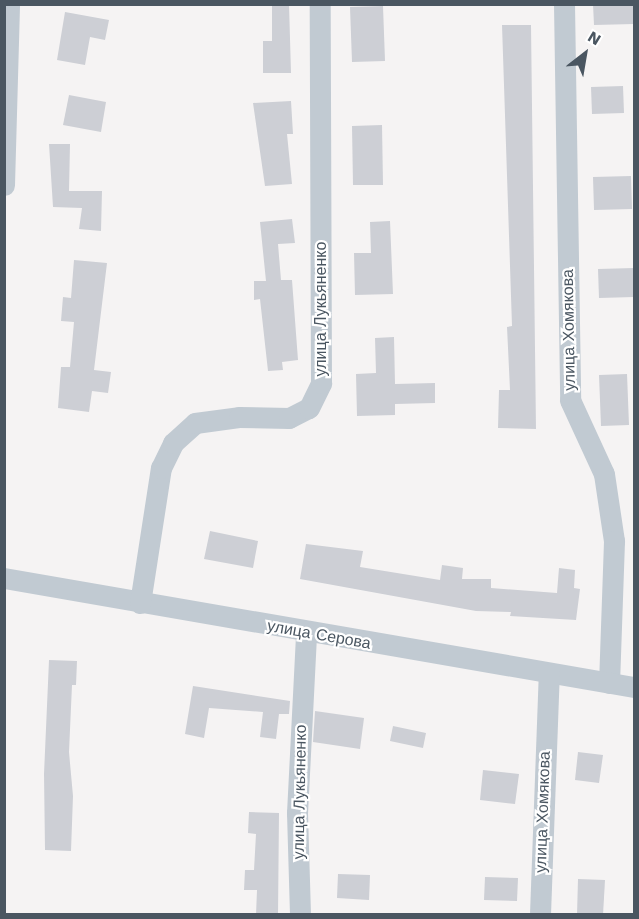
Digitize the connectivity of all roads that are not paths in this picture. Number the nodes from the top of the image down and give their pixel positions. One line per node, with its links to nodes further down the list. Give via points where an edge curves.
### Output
1 (9, 4): 4 (street)
2 (320, 4): 6 (street, улица Лукьяненко, via 321,383 309,408 289,418 238,417 195,423 173,443 161,468)
3 (564, 4): 9 (street, улица Хомякова, via 570,400 604,474 614,541)
4 (4, 185)
5 (4, 578): 6 (street, улица Серова)
6 (140, 603): 7 (street, улица Серова)
7 (306, 633): 8 (street, улица Серова); 11 (street, улица Лукьяненко, via 297,813)
8 (549, 674): 9 (street, улица Серова); 12 (street, улица Хомякова)
9 (609, 683): 10 (street, улица Серова)
10 (634, 687)
11 (300, 915)
12 (540, 915)

